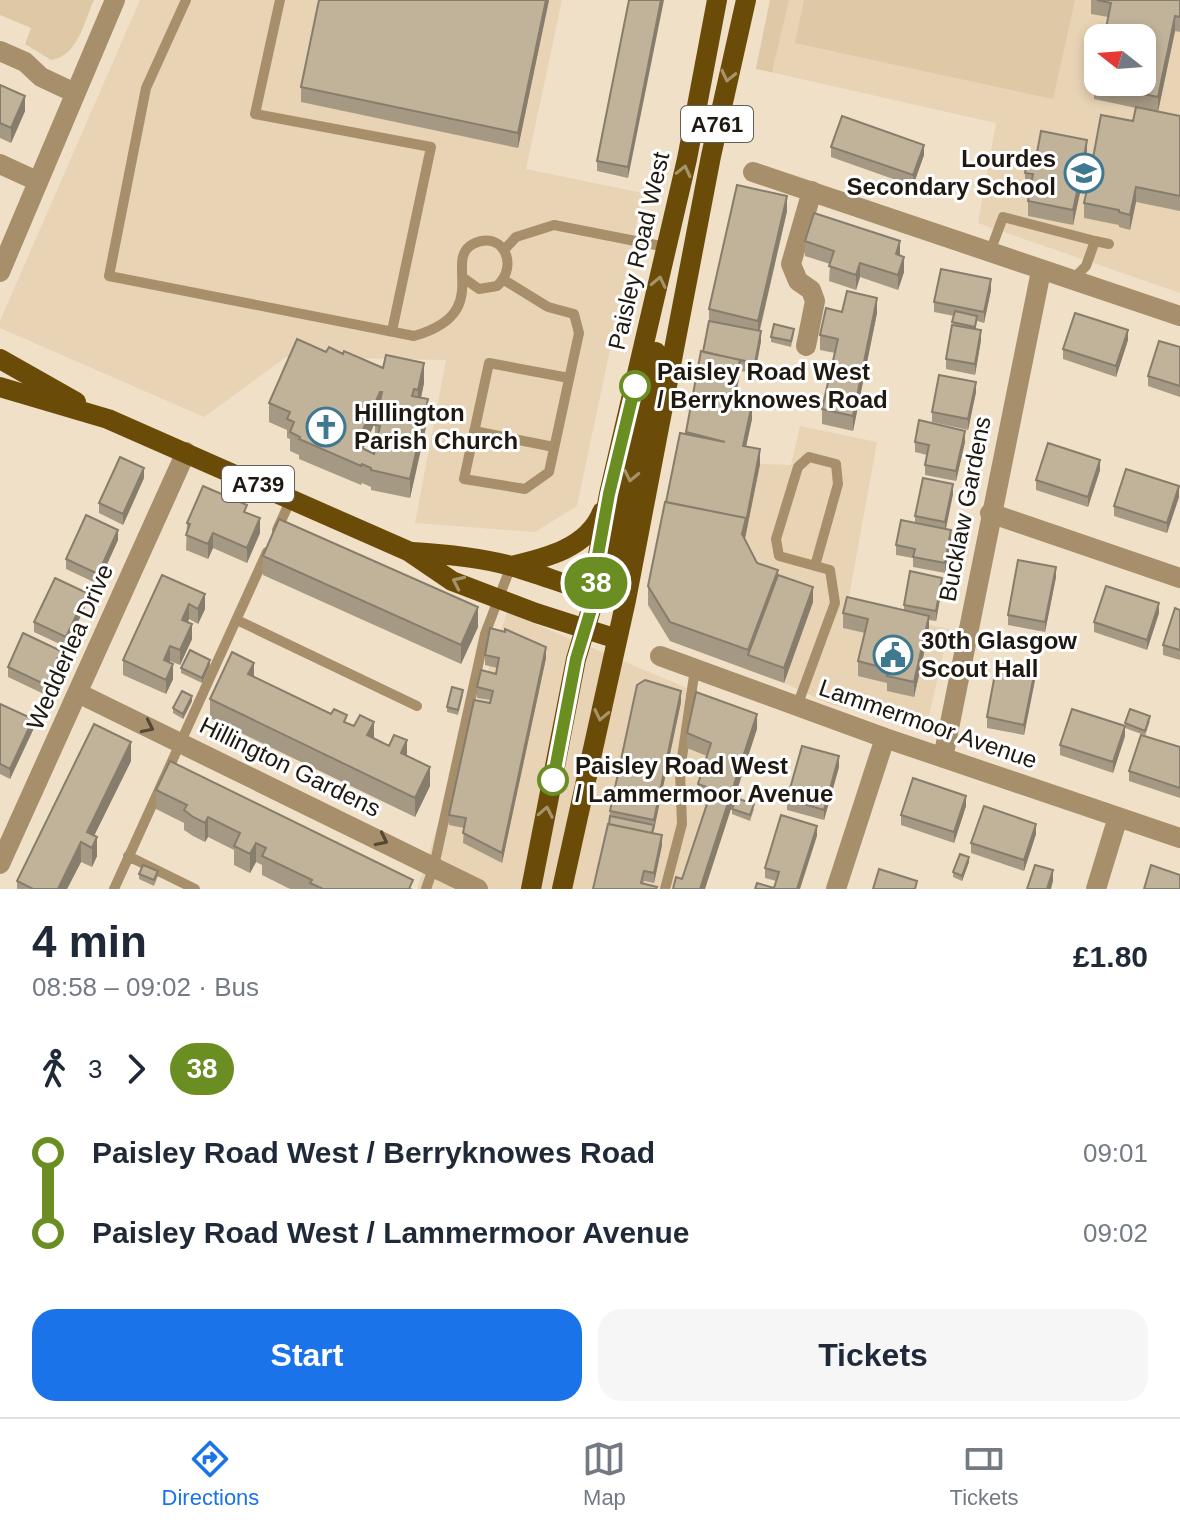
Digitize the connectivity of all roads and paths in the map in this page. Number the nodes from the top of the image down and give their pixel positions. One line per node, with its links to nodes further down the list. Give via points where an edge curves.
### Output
1 (115, 0): 7 (street)
2 (186, 0): 25 (lane, via 146,88 109,276)
3 (280, 0): 25 (lane, via 255,114 431,147)
4 (717, 0): 14 (main road, Paisley Road West / A761, one-way to 4)
5 (746, 0): 16 (main road, Paisley Road West / A761, one-way to 16)
6 (0, 51): 7 (street)
7 (75, 93): 10 (street)
8 (0, 164): 10 (street)
9 (753, 172): 11 (street)
10 (37, 181): 19 (street)
11 (812, 191): 17 (street); 26 (street, via 791,264 815,301)
12 (1095, 241): 13 (lane); 17 (lane, via 1003,217); 22 (lane, via 1086,266)
13 (1109, 244)
14 (666, 247): 15 (lane, via 554,225 516,237); 16 (street); 34 (main road, Paisley Road West / A761, one-way to 14)
15 (504, 250): 20 (lane, via 490,241 467,248 461,263); 21 (lane)
16 (693, 250): 23 (main road, Paisley Road West / A761)
17 (990, 252): 18 (street)
18 (1041, 271): 22 (street); 36 (street, Bucklaw Gardens)
19 (0, 272)
20 (465, 279): 21 (lane, via 479,289); 25 (lane, via 458,311 435,330 414,336)
21 (504, 280): 28 (lane, via 548,307 574,314 579,333)
22 (1072, 280): 24 (street)
23 (683, 295): 41 (main road, one-way to 41, via 664,323 613,568); 43 (main road, Paisley Road West / A761)
24 (1180, 316)
25 (392, 331)
26 (806, 346)
27 (0, 359): 30 (main road, A739)
28 (569, 378): 31 (lane, via 489,363); 32 (lane)
29 (0, 387): 30 (main road, A739)
30 (108, 419): 33 (main road, A739)
31 (474, 431): 32 (lane); 32 (lane, via 464,479 525,489 549,472)
32 (554, 447)
33 (186, 452): 35 (main road, A739); 50 (street, Wedderlea Drive)
34 (609, 494): 38 (main road, via 598,522 581,540); 41 (main road, Paisley Road West / A761)
35 (291, 499): 37 (main road, A739); 45 (lane)
36 (990, 513): 40 (street); 55 (street, Bucklaw Gardens)
37 (408, 551): 38 (main road, A739); 42 (main road, A739, one-way to 37, via 452,581)
38 (511, 566): 41 (main road, A739); 42 (lane)
39 (815, 566): 39 (lane, via 779,556 776,539 798,467 809,457 836,464 838,484); 52 (lane, via 830,570 835,603)
40 (1180, 578)
41 (596, 593): 43 (main road, A739); 44 (main road, via 578,612); 46 (main road, Paisley Road West / A761)
42 (499, 599): 44 (main road, A739); 60 (lane, via 485,634)
43 (626, 600): 47 (main road, Paisley Road West / A761)
44 (549, 617): 46 (main road, A739)
45 (237, 620): 51 (lane); 54 (lane)
46 (583, 629): 47 (main road, A739); 65 (main road, Paisley Road West / A761, one-way to 46)
47 (617, 639): 66 (main road, Paisley Road West / A761, one-way to 66)
48 (660, 656): 49 (street, Lammermoor Avenue)
49 (695, 669): 52 (street, Lammermoor Avenue); 67 (lane, via 680,771 682,824)
50 (78, 693): 54 (street, Hillington Gardens, one-way to 54); 59 (street, Wedderlea Drive)
51 (417, 706)
52 (797, 706): 53 (street, Lammermoor Avenue)
53 (885, 738): 55 (street, Lammermoor Avenue); 68 (street)
54 (182, 743): 58 (lane); 60 (street, Hillington Gardens, one-way to 60)
55 (943, 758): 56 (street, Lammermoor Avenue)
56 (1118, 817): 57 (street, Lammermoor Avenue); 69 (street)
57 (1180, 838)
58 (128, 856): 61 (lane); 62 (lane)
59 (0, 864)
60 (434, 866): 63 (lane); 64 (street, Hillington Gardens)
61 (114, 889)
62 (195, 889)
63 (426, 889)
64 (478, 889)
65 (531, 889)
66 (562, 889)
67 (665, 889)
68 (836, 889)
69 (1096, 889)

